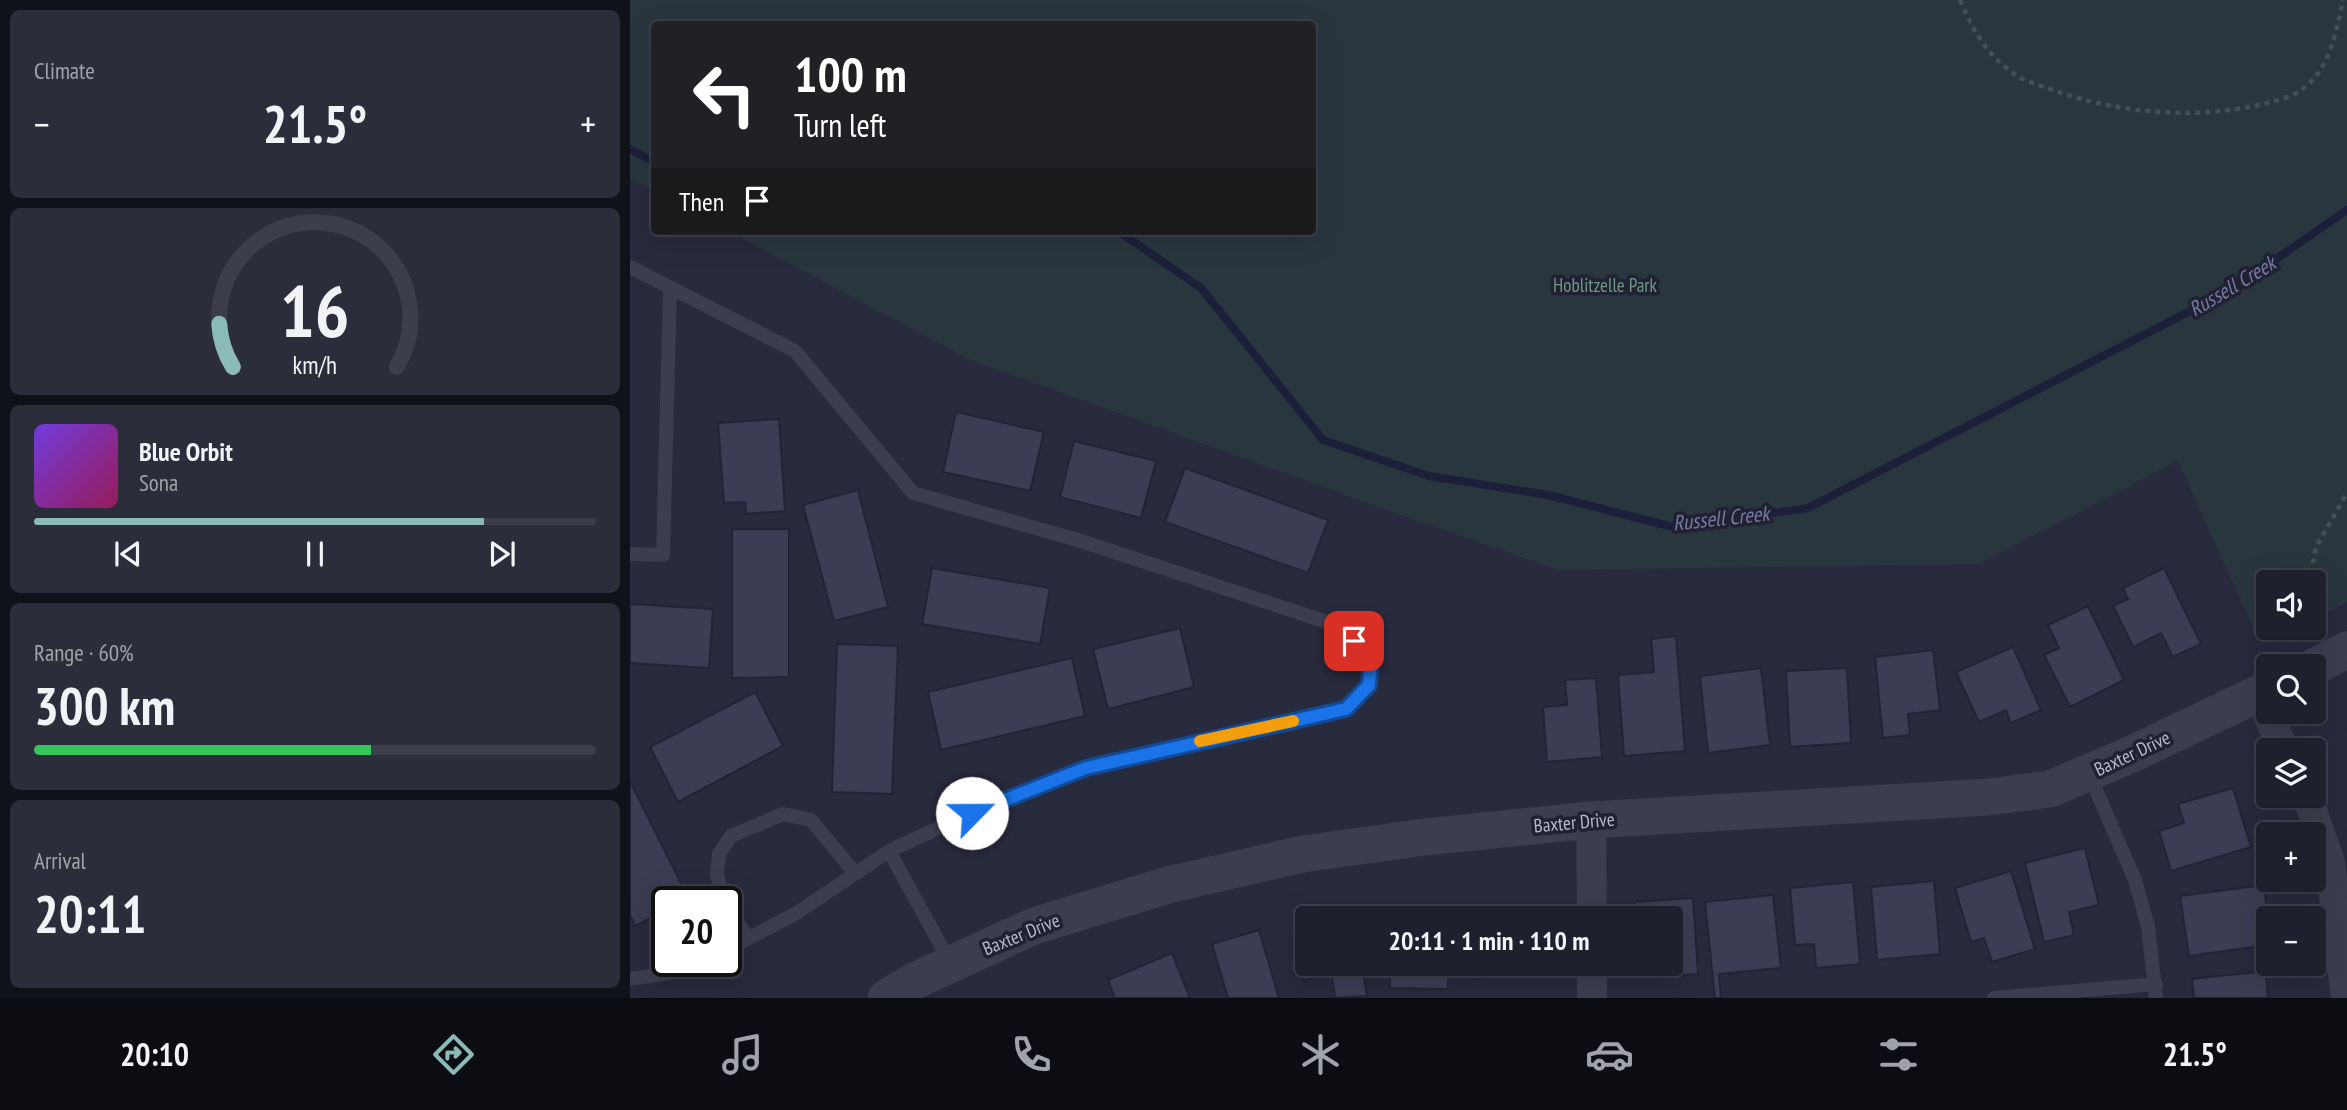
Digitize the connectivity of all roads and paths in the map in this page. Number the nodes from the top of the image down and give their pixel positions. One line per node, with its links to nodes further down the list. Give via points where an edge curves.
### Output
1 (1959, 0): 2 (path, via 1981,44 2022,78 2085,101 2161,113 2254,106 2301,91 2318,74 2330,51)
2 (2343, 0)
3 (630, 267): 4 (lane)
4 (670, 289): 6 (lane, via 663,555); 12 (lane, via 795,351 913,493 1081,541 1336,625 1371,658 1369,685 1346,709 1086,768 992,803)
5 (2347, 493): 7 (path, via 2316,547)
6 (630, 554)
7 (2312, 570)
8 (2256, 695): 9 (street, Baxter Drive)
9 (2088, 773): 11 (street, Baxter Drive, via 2050,789 1989,797); 24 (lane, via 2135,880 2148,927)
10 (2311, 808): 23 (street, via 2330,862)
11 (1591, 820): 15 (street); 19 (street, Baxter Drive, via 1303,853 1168,885 1047,922)
12 (889, 851): 13 (lane); 19 (lane)
13 (855, 873): 14 (lane, via 811,820 783,814 731,836 719,854); 17 (lane, via 795,914)
14 (721, 886)
15 (1591, 906)
16 (742, 928): 17 (lane)
17 (748, 938): 18 (lane)
18 (742, 941)
19 (951, 964): 25 (street, Baxter Drive)
20 (651, 976): 22 (lane)
21 (1592, 976): 26 (street)
22 (630, 979)
23 (2345, 979)
24 (2156, 991): 27 (lane)
25 (886, 998)
26 (1592, 998)
27 (1994, 998)

